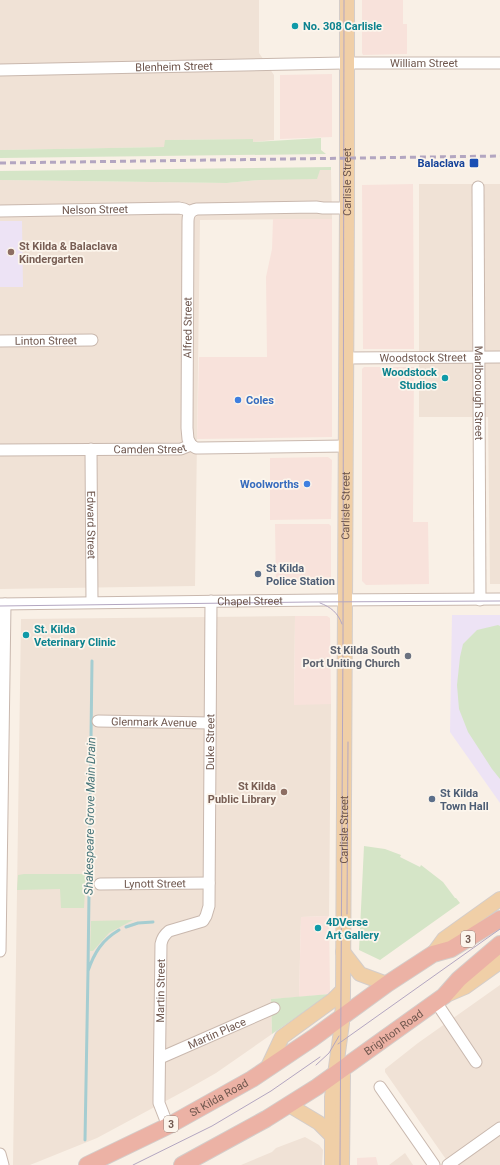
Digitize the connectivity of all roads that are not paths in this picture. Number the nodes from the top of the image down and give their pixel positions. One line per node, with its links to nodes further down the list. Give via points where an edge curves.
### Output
1 (347, 0): 3 (main road, Carlisle Street)
2 (500, 63): 3 (street, William Street)
3 (347, 64): 4 (street, Blenheim Street); 6 (main road, Carlisle Street)
4 (0, 70)
5 (478, 187): 12 (street, Marlborough Street)
6 (348, 208): 8 (street, Nelson Street, via 197,209); 11 (main road, Carlisle Street)
7 (0, 211): 8 (street, Nelson Street, via 179,208)
8 (191, 212): 14 (street, Alfred Street, via 188,225 188,439)
9 (92, 340): 10 (street, Linton Street)
10 (0, 341)
11 (347, 358): 12 (street, Woodstock Street); 15 (main road, Carlisle Street)
12 (479, 358): 13 (street, Woodstock Street); 20 (street, Marlborough Street)
13 (500, 358)
14 (191, 445): 15 (street, Camden Street, via 196,448); 16 (street, Camden Street, via 181,449)
15 (346, 446): 19 (main road, Carlisle Street)
16 (91, 449): 17 (street, Camden Street); 22 (street, Edward Street)
17 (0, 450)
18 (500, 599): 20 (street, Chapel Street)
19 (346, 600): 20 (street, Chapel Street); 21 (street, Chapel Street); 32 (main road, Carlisle Street)
20 (480, 600)
21 (211, 601): 22 (street, Chapel Street); 26 (street, Duke Street)
22 (92, 602): 23 (street, Chapel Street)
23 (2, 604): 24 (street)
24 (2, 677): 31 (street)
25 (98, 721): 26 (street, Glenmark Avenue)
26 (210, 723): 27 (street, Duke Street)
27 (209, 883): 28 (street, Lynott Street); 39 (street, Martin Street, via 209,906 203,921 174,929 162,938)
28 (100, 884)
29 (500, 899): 30 (main road)
30 (495, 916): 34 (highway, 3, via 451,949 433,954)
31 (0, 951)
32 (343, 952): 34 (main road, via 360,974); 35 (main road, Carlisle Street)
33 (498, 952): 36 (highway, Brighton Road / 3, via 459,979)
34 (387, 984): 38 (highway, 3)
35 (343, 990): 38 (main road, Carlisle Street); 41 (main road, via 282,1037)
36 (440, 999): 40 (street); 42 (highway, Brighton Road / 3)
37 (274, 1008): 39 (street, Martin Place)
38 (342, 1015): 41 (highway, St Kilda Road / 3); 42 (main road, Carlisle Street)
39 (160, 1058): 45 (street, Martin Street, via 159,1103)
40 (476, 1062)
41 (267, 1070): 45 (highway, St Kilda Road / 3)
42 (339, 1072): 44 (highway, 3); 47 (main road, Carlisle Street, via 332,1097); 53 (main road, Carlisle Street)
43 (380, 1087): 54 (street)
44 (289, 1105): 47 (main road, via 319,1123); 51 (highway, 3)
45 (168, 1126): 50 (highway, St Kilda Road / 3)
46 (500, 1128): 55 (street)
47 (332, 1136): 52 (main road, Carlisle Street)
48 (0, 1154): 49 (street)
49 (3, 1165)
50 (87, 1165)
51 (182, 1165)
52 (332, 1165)
53 (342, 1165)
54 (434, 1165)
55 (448, 1165)

